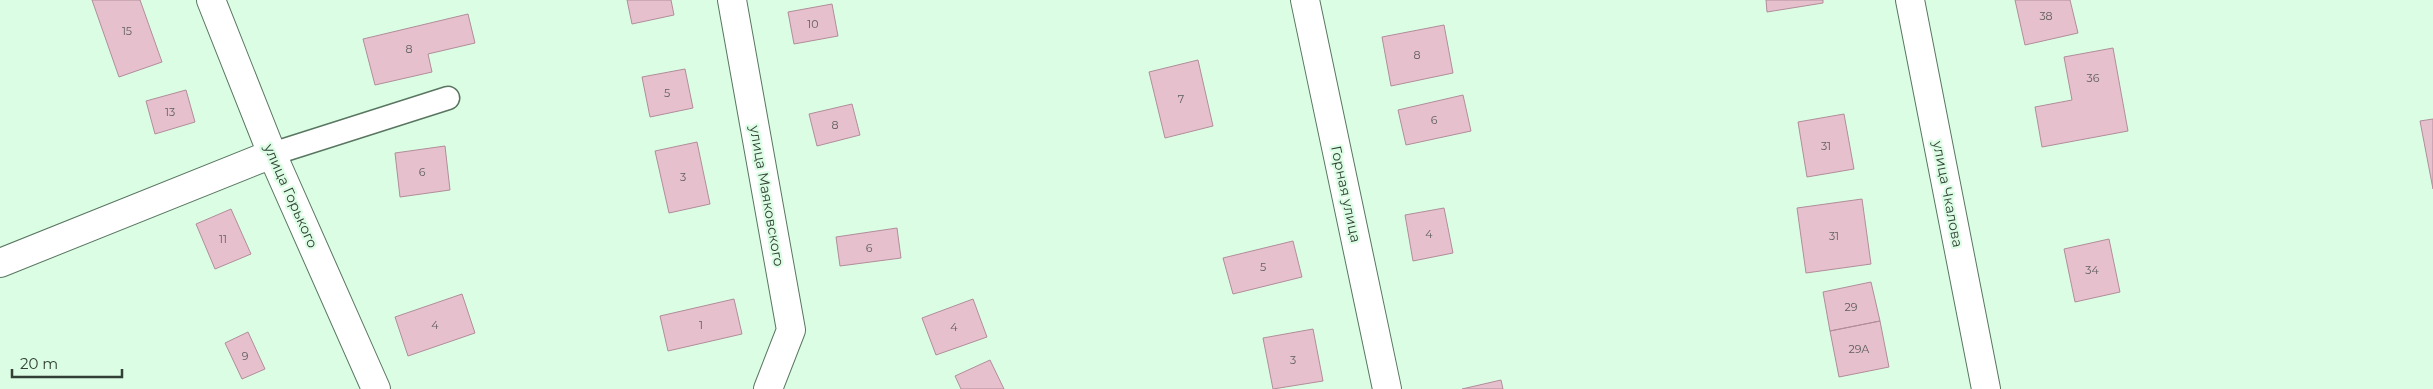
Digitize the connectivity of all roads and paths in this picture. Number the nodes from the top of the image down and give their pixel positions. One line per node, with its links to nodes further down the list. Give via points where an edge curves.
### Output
1 (211, 0): 6 (street, улица Горького)
2 (732, 0): 9 (street, улица Маяковского, via 791,330)
3 (1305, 0): 10 (street, Горная улица)
4 (1910, 0): 11 (street, улица Чкалова)
5 (448, 98): 6 (lane)
6 (272, 154): 7 (street); 8 (street, улица Горького)
7 (0, 263)
8 (376, 389)
9 (768, 389)
10 (1386, 389)
11 (1986, 389)

